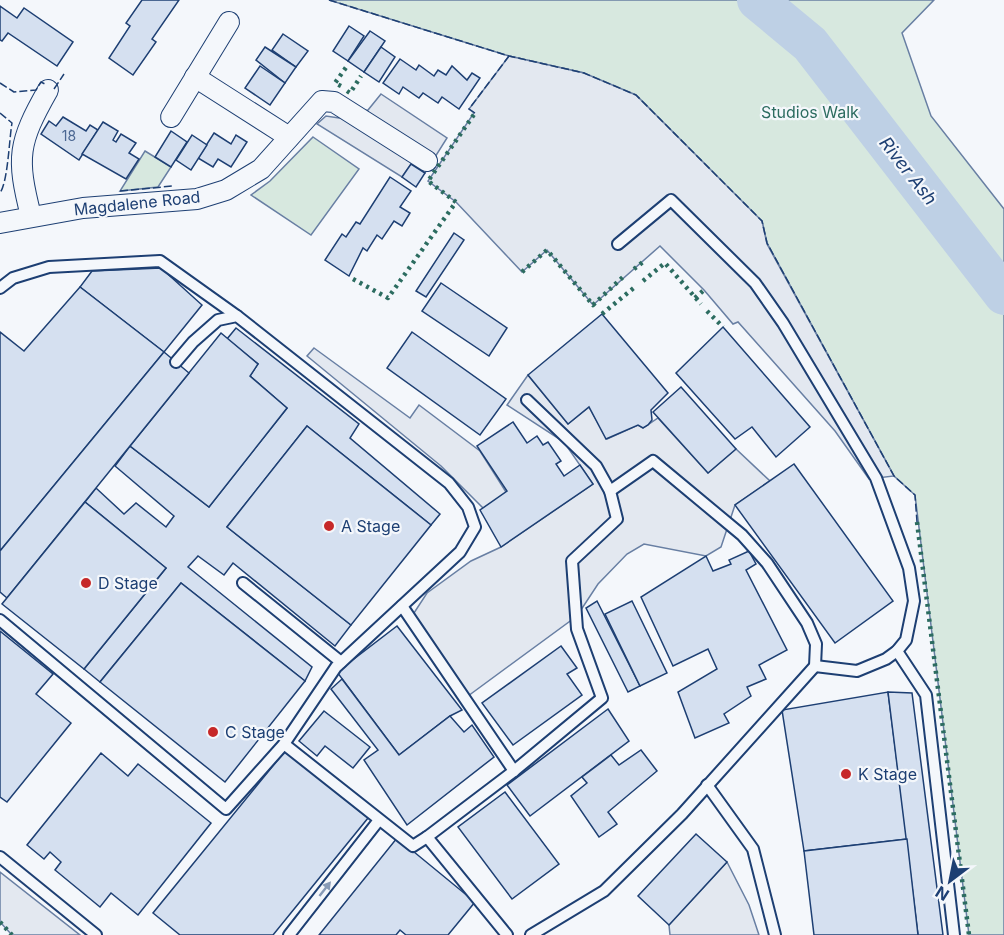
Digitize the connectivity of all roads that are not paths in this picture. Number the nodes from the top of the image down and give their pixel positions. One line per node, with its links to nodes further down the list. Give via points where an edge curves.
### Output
1 (229, 22): 2 (street)
2 (195, 77): 4 (street); 5 (street)
3 (48, 90): 7 (street, via 26,131 21,152 21,175)
4 (171, 117)
5 (289, 137): 6 (street, Magdalene Road, via 316,106 328,100); 7 (street, Magdalene Road, via 261,169 226,190 197,199)
6 (427, 161)
7 (31, 216): 8 (street, Magdalene Road)
8 (0, 223)
9 (618, 244): 18 (lane, via 671,200 755,283 783,323 876,478 909,568 914,601 906,640)
10 (0, 288): 11 (lane, via 13,278 49,267 160,261)
11 (237, 316): 12 (lane, via 218,320); 16 (lane, via 449,483 468,507 475,527 460,552)
12 (176, 362)
13 (527, 400): 14 (lane, via 596,466)
14 (610, 491): 20 (lane, via 653,461 719,515 767,563 807,623 816,644); 22 (lane, via 617,519 572,561 577,629 602,698)
15 (243, 583): 19 (lane)
16 (402, 606): 19 (lane); 22 (lane)
17 (0, 620): 21 (lane, via 226,809)
18 (897, 651): 20 (lane, via 857,671); 32 (lane, via 926,695)
19 (341, 662): 21 (lane)
20 (815, 666): 23 (lane)
21 (284, 744): 24 (lane)
22 (514, 771): 25 (lane)
23 (707, 785): 30 (lane, via 604,891); 31 (lane, via 753,849)
24 (379, 820): 25 (lane, via 413,846); 28 (lane, one-way to 24)
25 (427, 837): 29 (lane)
26 (0, 857): 27 (lane)
27 (96, 935)
28 (289, 935)
29 (507, 935)
30 (531, 935)
31 (775, 935)
32 (954, 935)

